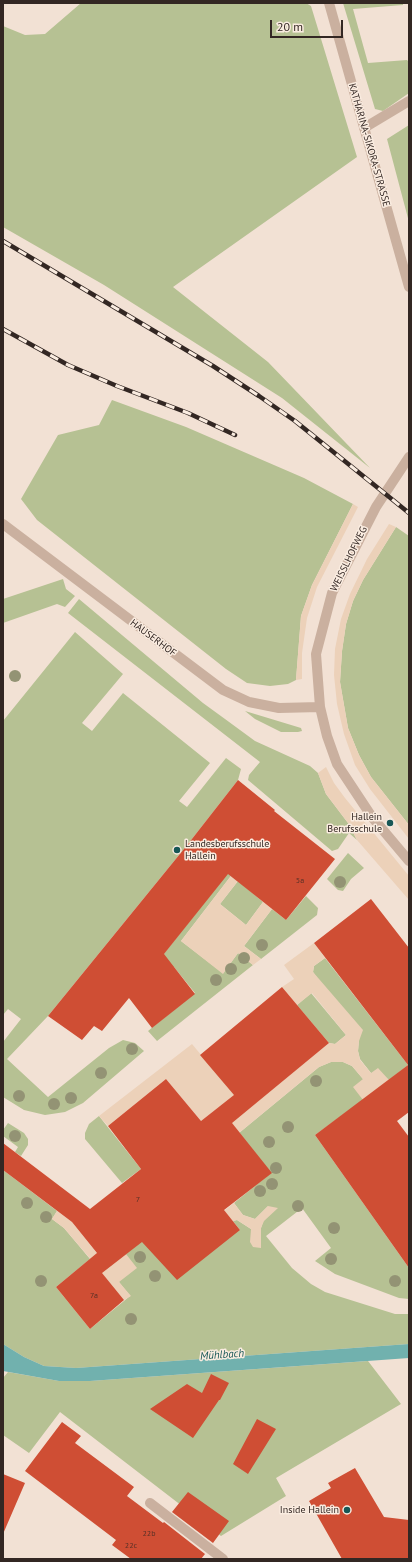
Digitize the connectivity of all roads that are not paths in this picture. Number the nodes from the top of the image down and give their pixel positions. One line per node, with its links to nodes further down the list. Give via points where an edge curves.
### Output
1 (329, 3): 3 (street, KATHARINA-SIKORA-STRASSE)
2 (409, 101): 3 (street)
3 (364, 128): 4 (street, KATHARINA-SIKORA-STRASSE)
4 (409, 287)
5 (409, 457): 7 (street, WEISSLHOFWEG, via 376,507 332,593 316,654)
6 (3, 524): 7 (street, HAUSERHOF, via 223,690 249,702 280,708)
7 (320, 707): 8 (street, WEISSLHOFWEG, via 337,764 372,817)
8 (409, 861)
9 (150, 1503): 10 (street)
10 (223, 1559)

